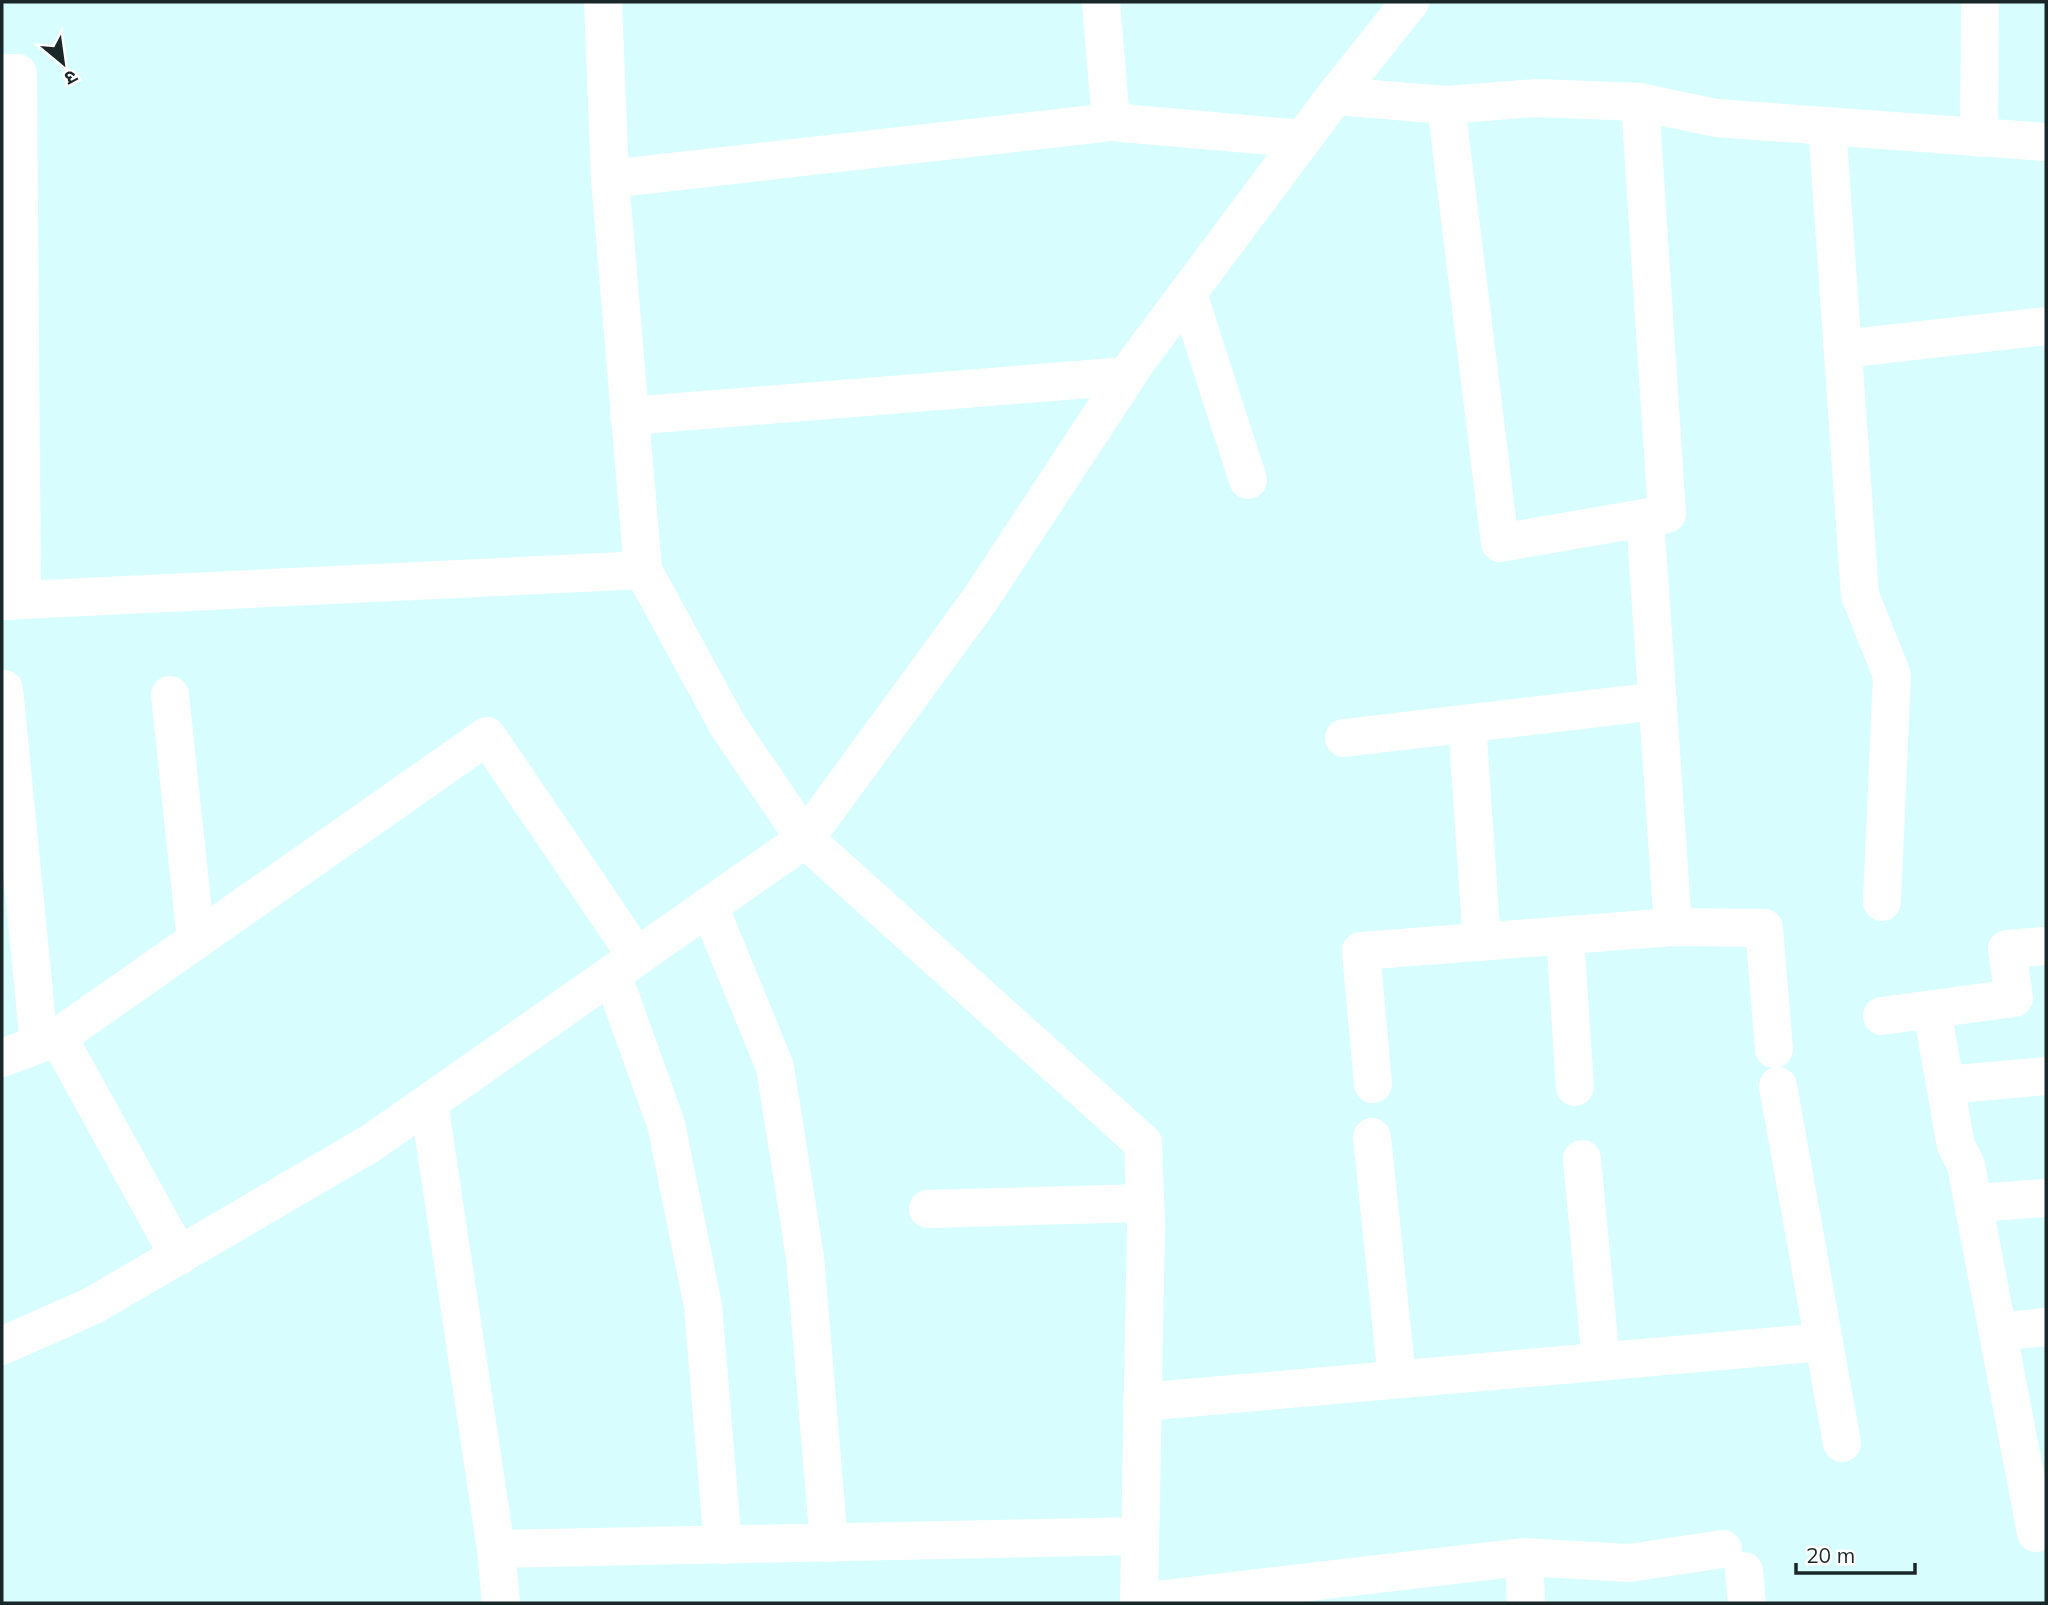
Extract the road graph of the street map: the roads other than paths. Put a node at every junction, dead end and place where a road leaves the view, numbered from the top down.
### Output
1 (603, 2) edge
2 (1101, 2) edge
3 (1410, 2) edge
4 (1980, 5) dead end
5 (2, 73) edge
6 (1335, 96) junction
7 (1640, 102) junction
8 (1446, 105) junction
9 (1111, 121) junction
10 (1827, 126) junction
11 (1979, 138) junction
12 (1303, 139) junction
13 (2046, 142) edge
14 (610, 179) junction
15 (11, 244) edge
16 (1188, 294) junction
17 (2046, 326) edge
18 (1843, 349) junction
19 (1127, 376) junction
20 (629, 416) junction
21 (1248, 481) dead end
22 (1645, 519) junction
23 (643, 570) junction
24 (12, 601) edge
25 (4, 689) dead end
26 (170, 695) dead end
27 (1658, 701) junction
28 (1466, 724) junction
29 (1345, 738) dead end
30 (805, 839) junction
31 (1882, 902) dead end
32 (709, 906) junction
33 (1673, 927) junction
34 (1565, 936) junction
35 (196, 940) junction
36 (1482, 942) junction
37 (2046, 946) edge
38 (625, 965) junction
39 (1932, 1010) junction
40 (1882, 1016) dead end
41 (48, 1040) junction
42 (2, 1058) edge
43 (2046, 1076) edge
44 (1373, 1084) dead end
45 (1945, 1085) junction
46 (1575, 1087) dead end
47 (429, 1103) junction
48 (1372, 1138) dead end
49 (1582, 1159) dead end
50 (2046, 1198) edge
51 (1145, 1203) junction
52 (1974, 1203) junction
53 (928, 1209) dead end
54 (178, 1256) junction
55 (2046, 1327) edge
56 (1998, 1332) junction
57 (1824, 1342) junction
58 (2, 1346) edge
59 (1601, 1362) junction
60 (1396, 1380) junction
61 (1143, 1402) junction
62 (1842, 1443) dead end
63 (2036, 1534) dead end
64 (1140, 1536) junction
65 (829, 1542) junction
66 (723, 1545) junction
67 (496, 1549) junction
68 (1738, 1575) edge
69 (500, 1603) edge
70 (1139, 1603) edge

1 - 14 street
2 - 9 street
3 - 6 street
4 - 11 street
5 - 15 street
6 - 8 street
6 - 12 street
7 - 8 street
7 - 10 street
7 - 22 street
8 - 22 street
9 - 12 street
9 - 14 street
10 - 11 street
10 - 18 street
11 - 13 street
12 - 16 street
14 - 20 street
15 - 24 street
16 - 19 street
16 - 21 street
17 - 18 street
18 - 31 street
19 - 20 street
19 - 30 street
20 - 23 street
22 - 27 street
23 - 24 street
23 - 30 street
25 - 41 street
26 - 35 street
27 - 28 street
27 - 33 street
28 - 29 street
28 - 36 street
30 - 32 street
30 - 51 street
32 - 38 street
32 - 65 street
33 - 34 street
33 - 57 street
34 - 36 street
34 - 46 street
35 - 38 street
35 - 41 street
36 - 44 street
37 - 39 street
38 - 47 street
38 - 66 street
39 - 40 street
39 - 45 street
41 - 42 street
41 - 54 street
43 - 45 street
45 - 52 street
47 - 54 street
47 - 67 street
48 - 60 street
49 - 59 street
50 - 52 street
51 - 53 street
51 - 61 street
52 - 56 street
54 - 58 street
55 - 56 street
56 - 63 street
57 - 59 street
57 - 62 street
59 - 60 street
60 - 61 street
61 - 64 street
64 - 65 street
64 - 70 street
65 - 66 street
66 - 67 street
67 - 69 street
68 - 70 street

